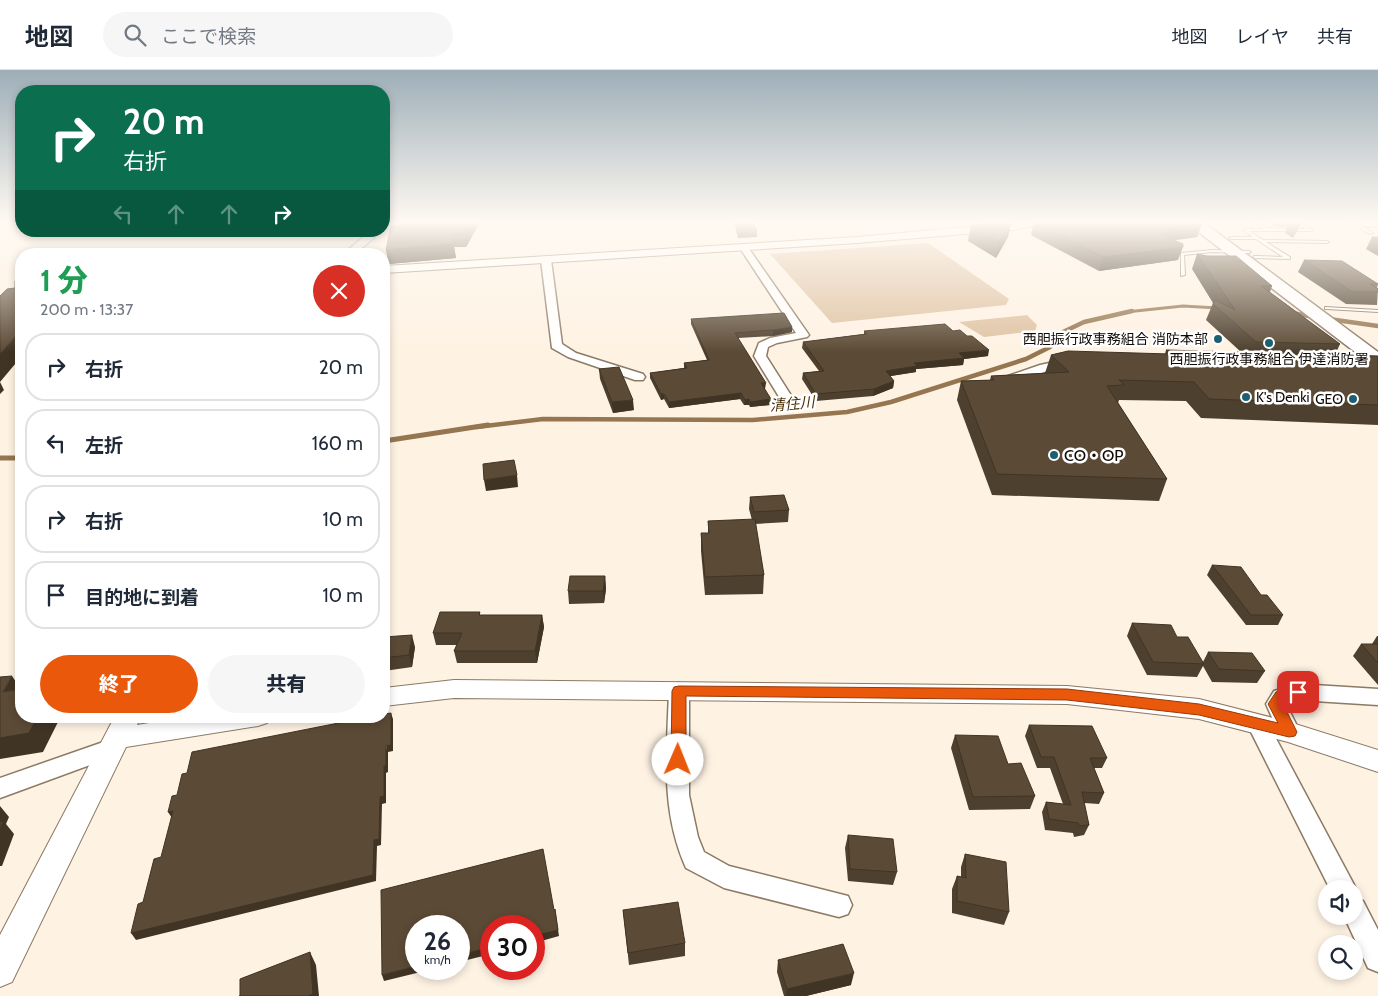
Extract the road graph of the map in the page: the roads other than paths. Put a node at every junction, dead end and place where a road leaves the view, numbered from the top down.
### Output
1 (462, 265) edge
2 (547, 265) edge
3 (756, 265) edge
4 (1182, 265) edge
5 (1257, 265) edge
6 (390, 270) edge
7 (1182, 275) dead end
8 (1378, 311) edge
9 (1328, 316) junction
10 (1378, 346) edge
11 (1078, 362) edge
12 (1375, 366) edge
13 (639, 377) dead end
14 (1012, 379) edge
15 (786, 397) dead end
16 (679, 691) junction
17 (390, 696) edge
18 (1378, 696) edge
19 (204, 723) edge
20 (1258, 724) junction
21 (1289, 732) junction
22 (119, 734) edge
23 (1378, 761) edge
24 (0, 788) edge
25 (1338, 880) edge
26 (839, 905) dead end
27 (1362, 925) edge
28 (1378, 958) edge
29 (0, 970) edge

1 - 6 street
2 - 13 street
3 - 15 street
4 - 7 lane
5 - 9 main road
8 - 9 lane
9 - 10 main road
9 - 12 main road
11 - 14 street
16 - 17 street
16 - 20 street
16 - 26 street
18 - 21 street
19 - 22 street
20 - 21 street
20 - 25 street
21 - 23 street
22 - 24 street
22 - 29 street
27 - 28 street

